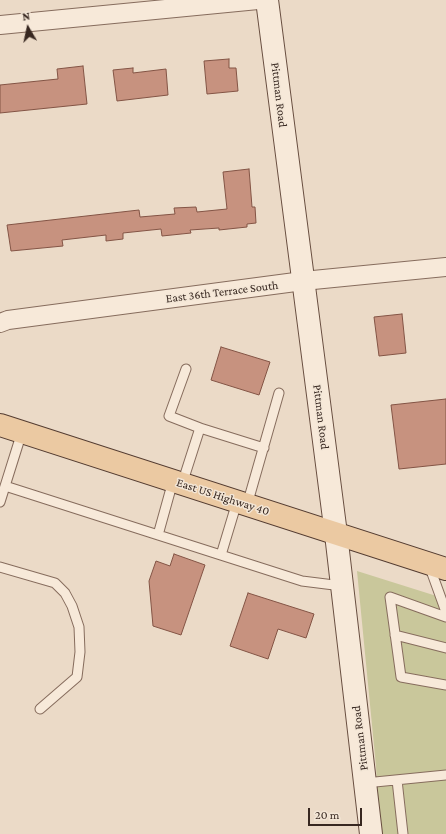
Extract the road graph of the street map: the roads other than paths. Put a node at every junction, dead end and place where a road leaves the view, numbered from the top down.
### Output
1 (258, 0) edge
2 (267, 0) edge
3 (0, 25) edge
4 (446, 267) edge
5 (303, 282) junction
6 (0, 323) edge
7 (186, 369) dead end
8 (279, 394) dead end
9 (0, 425) edge
10 (200, 428) junction
11 (22, 432) junction
12 (264, 448) junction
13 (177, 482) junction
14 (5, 486) junction
15 (0, 502) edge
16 (242, 503) junction
17 (336, 534) junction
18 (158, 535) junction
19 (221, 555) junction
20 (437, 566) edge
21 (0, 567) edge
22 (342, 586) junction
23 (446, 612) edge
24 (446, 616) edge
25 (395, 636) junction
26 (446, 648) edge
27 (446, 685) edge
28 (40, 709) dead end
29 (446, 775) edge
30 (397, 780) junction
31 (365, 783) junction
32 (371, 834) edge
33 (403, 834) edge

1 - 3 street
2 - 5 street, Pittman Road
4 - 5 street, East 36th Terrace South
5 - 6 street, East 36th Terrace South
5 - 17 street, Pittman Road
7 - 10 lane
8 - 12 lane
9 - 11 main road, East US Highway 40
10 - 12 lane
10 - 13 lane
11 - 13 main road, East US Highway 40
11 - 14 lane
12 - 16 lane
13 - 16 main road, East US Highway 40
13 - 18 lane
14 - 15 lane
14 - 18 lane
16 - 17 main road, East US Highway 40
16 - 19 lane
17 - 20 main road, East US Highway 40
17 - 22 street, Pittman Road
18 - 19 lane
19 - 22 lane
20 - 23 lane
21 - 28 lane
22 - 31 street, Pittman Road
24 - 25 lane
25 - 26 lane
25 - 27 lane
29 - 30 lane
30 - 31 lane
30 - 33 lane
31 - 32 street, Pittman Road

